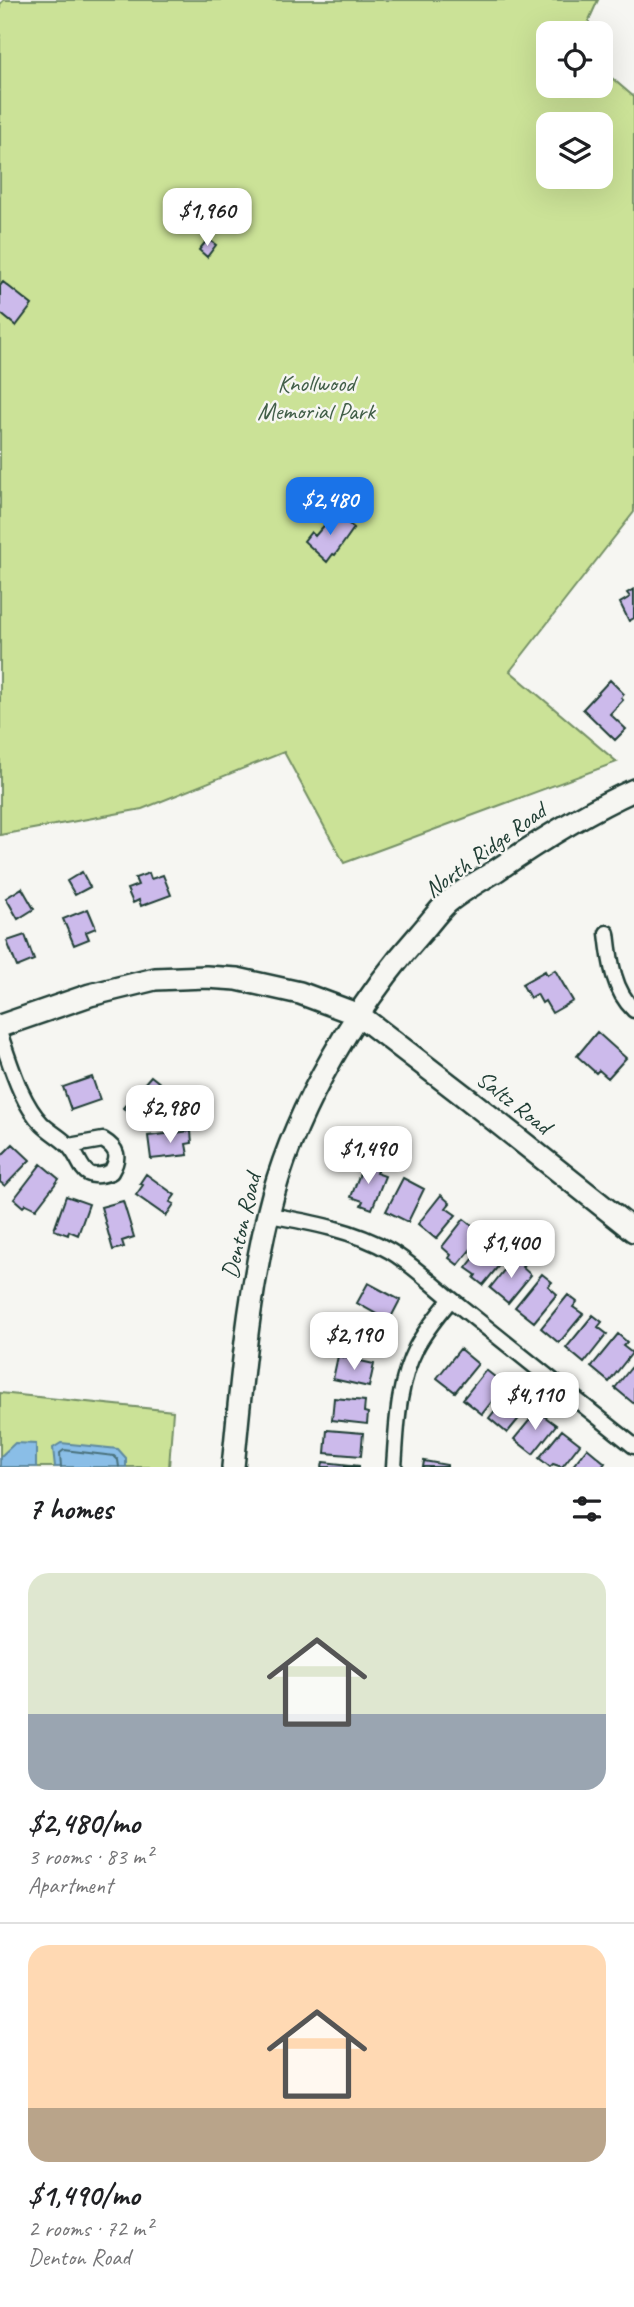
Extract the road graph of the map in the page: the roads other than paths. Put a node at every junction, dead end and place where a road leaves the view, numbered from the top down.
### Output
1 (634, 790) edge
2 (607, 933) dead end
3 (634, 1010) edge
4 (359, 1015) junction
5 (0, 1026) edge
6 (0, 1035) edge
7 (69, 1146) dead end
8 (269, 1215) junction
9 (634, 1231) edge
10 (451, 1299) junction
11 (634, 1446) edge
12 (233, 1467) edge
13 (394, 1467) edge

1 - 4 street, North Ridge Road
2 - 3 street
4 - 5 street
4 - 8 street, Denton Road
4 - 9 street, Saltz Road
6 - 7 street
8 - 10 street
8 - 12 street, Denton Road
10 - 11 street
10 - 13 street

